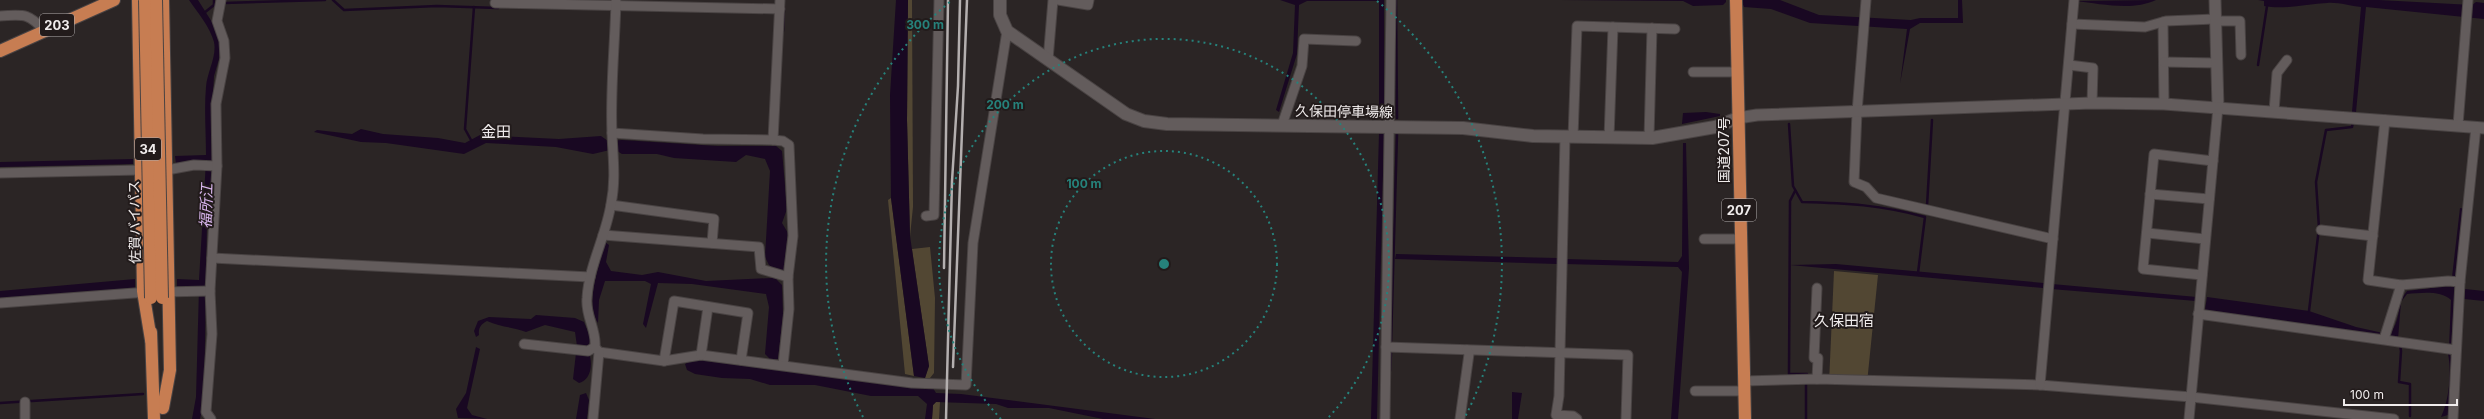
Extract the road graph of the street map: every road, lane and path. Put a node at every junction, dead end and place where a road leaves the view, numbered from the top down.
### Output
1 (114, 0) edge
2 (138, 0) edge
3 (145, 0) edge
4 (156, 0) edge
5 (163, 0) edge
6 (221, 0) edge
7 (939, 0) edge
8 (1000, 0) edge
9 (1053, 0) edge
10 (1058, 0) edge
11 (1089, 0) edge
12 (1391, 0) edge
13 (1736, 0) edge
14 (1866, 0) edge
15 (2074, 0) edge
16 (2215, 0) edge
17 (2468, 0) edge
18 (495, 3) dead end
19 (616, 6) edge
20 (780, 8) edge
21 (0, 16) edge
22 (2216, 20) junction
23 (2164, 22) junction
24 (2072, 24) junction
25 (1613, 27) junction
26 (1652, 28) junction
27 (1675, 29) dead end
28 (44, 30) junction
29 (1007, 31) junction
30 (1356, 41) dead end
31 (0, 51) edge
32 (2240, 55) dead end
33 (1048, 60) junction
34 (2287, 60) dead end
35 (2164, 62) junction
36 (2216, 63) junction
37 (2069, 65) junction
38 (1693, 72) dead end
39 (1737, 72) junction
40 (2092, 103) junction
41 (2164, 104) junction
42 (2066, 105) junction
43 (2218, 107) junction
44 (2274, 111) junction
45 (1856, 112) junction
46 (1738, 118) junction
47 (2385, 120) junction
48 (1282, 125) junction
49 (2458, 125) junction
50 (1391, 127) junction
51 (2480, 128) edge
52 (612, 136) junction
53 (1569, 137) junction
54 (1609, 138) junction
55 (1649, 138) junction
56 (776, 140) junction
57 (2212, 161) junction
58 (217, 166) junction
59 (142, 170) junction
60 (167, 170) junction
61 (0, 173) edge
62 (2150, 194) junction
63 (2209, 199) junction
64 (611, 205) junction
65 (926, 216) dead end
66 (2321, 230) dead end
67 (2147, 233) junction
68 (603, 234) junction
69 (2373, 236) junction
70 (2205, 238) junction
71 (1704, 239) dead end
72 (1740, 239) junction
73 (2053, 239) junction
74 (712, 243) junction
75 (212, 258) junction
76 (780, 275) junction
77 (2202, 275) junction
78 (590, 277) junction
79 (2460, 282) junction
80 (2401, 285) junction
81 (1817, 288) dead end
82 (210, 291) junction
83 (156, 295) junction
84 (0, 303) edge
85 (708, 307) junction
86 (2198, 314) junction
87 (2384, 339) junction
88 (524, 344) dead end
89 (1386, 347) junction
90 (597, 350) junction
91 (1467, 350) junction
92 (2456, 350) junction
93 (1558, 352) junction
94 (701, 355) junction
95 (741, 360) junction
96 (664, 361) junction
97 (774, 364) junction
98 (1817, 380) junction
99 (2040, 385) junction
100 (1745, 386) junction
101 (1695, 392) dead end
102 (2191, 397) junction
103 (25, 402) dead end
104 (163, 413) edge
105 (25, 419) edge
106 (154, 419) edge
107 (211, 419) edge
108 (593, 419) edge
109 (1385, 419) edge
110 (1460, 419) edge
111 (1577, 419) edge
112 (1626, 419) edge
113 (1745, 419) edge
114 (2189, 419) edge
115 (2394, 419) edge
116 (2453, 419) edge

1 - 28 highway, 203
2 - 59 highway
3 - 83 highway, 佐賀バイパス / 34, bridge
4 - 83 highway, 佐賀バイパス / 34, bridge
5 - 60 highway
6 - 58 street
7 - 65 street
8 - 29 main road
9 - 33 street
10 - 11 street
12 - 50 street
13 - 39 highway, 国道207号 / 207
14 - 45 street
15 - 24 street
16 - 22 street
17 - 49 street
18 - 19 street
19 - 20 street
19 - 52 street
20 - 56 street
21 - 28 street
22 - 23 street
22 - 32 street
22 - 36 street
23 - 24 street
23 - 35 street
24 - 37 street
25 - 26 street
25 - 53 street
25 - 54 street
26 - 27 street
26 - 55 street
28 - 31 highway, 203
29 - 33 main road, 久保田停車場線
29 - 97 street
30 - 48 street
33 - 48 main road, 久保田停車場線
34 - 44 street
35 - 36 street
35 - 41 street
36 - 43 street
37 - 40 street
37 - 42 street
38 - 39 street
39 - 46 highway, 国道207号 / 207
40 - 41 street
40 - 42 street
41 - 43 street
42 - 45 street
42 - 73 street
43 - 44 street
43 - 57 street
44 - 47 street
45 - 46 street
45 - 73 street
46 - 55 main road, 久保田停車場線
46 - 72 highway, 国道207号 / 207
47 - 49 street
47 - 69 street
48 - 50 main road, 久保田停車場線
49 - 51 street
50 - 53 main road, 久保田停車場線
50 - 89 street
51 - 79 street
52 - 56 street
52 - 64 street
53 - 54 main road, 久保田停車場線
53 - 93 street
54 - 55 main road, 久保田停車場線
56 - 76 street
57 - 62 street
57 - 63 street
58 - 60 street
58 - 75 street
59 - 61 street
59 - 83 highway
60 - 83 highway
62 - 63 street
62 - 67 street
63 - 70 street
64 - 68 street
64 - 74 street
66 - 69 street
67 - 70 street
67 - 77 street
68 - 74 street
68 - 78 street
69 - 80 street
70 - 77 street
71 - 72 street
72 - 100 highway, 国道207号 / 207
73 - 99 street
74 - 76 street
75 - 78 street
75 - 82 street
76 - 97 street
77 - 86 street
78 - 90 street
79 - 80 street
79 - 92 street
80 - 87 street
81 - 98 street
82 - 83 street
82 - 107 street
83 - 84 street
83 - 104 highway, 佐賀バイパス / 34
83 - 106 highway, 佐賀バイパス / 34
85 - 94 street
85 - 95 street
85 - 96 street
86 - 87 street
86 - 102 street
87 - 92 street
88 - 90 street
89 - 91 street
89 - 109 street
90 - 96 street
90 - 108 street
91 - 93 street
91 - 110 street
92 - 116 street
93 - 111 street
93 - 112 street
94 - 95 street
94 - 96 street
95 - 97 street
98 - 99 street
98 - 100 street
99 - 102 street
100 - 101 street
100 - 113 highway, 国道207号 / 207
102 - 114 street
102 - 115 street
103 - 105 street

